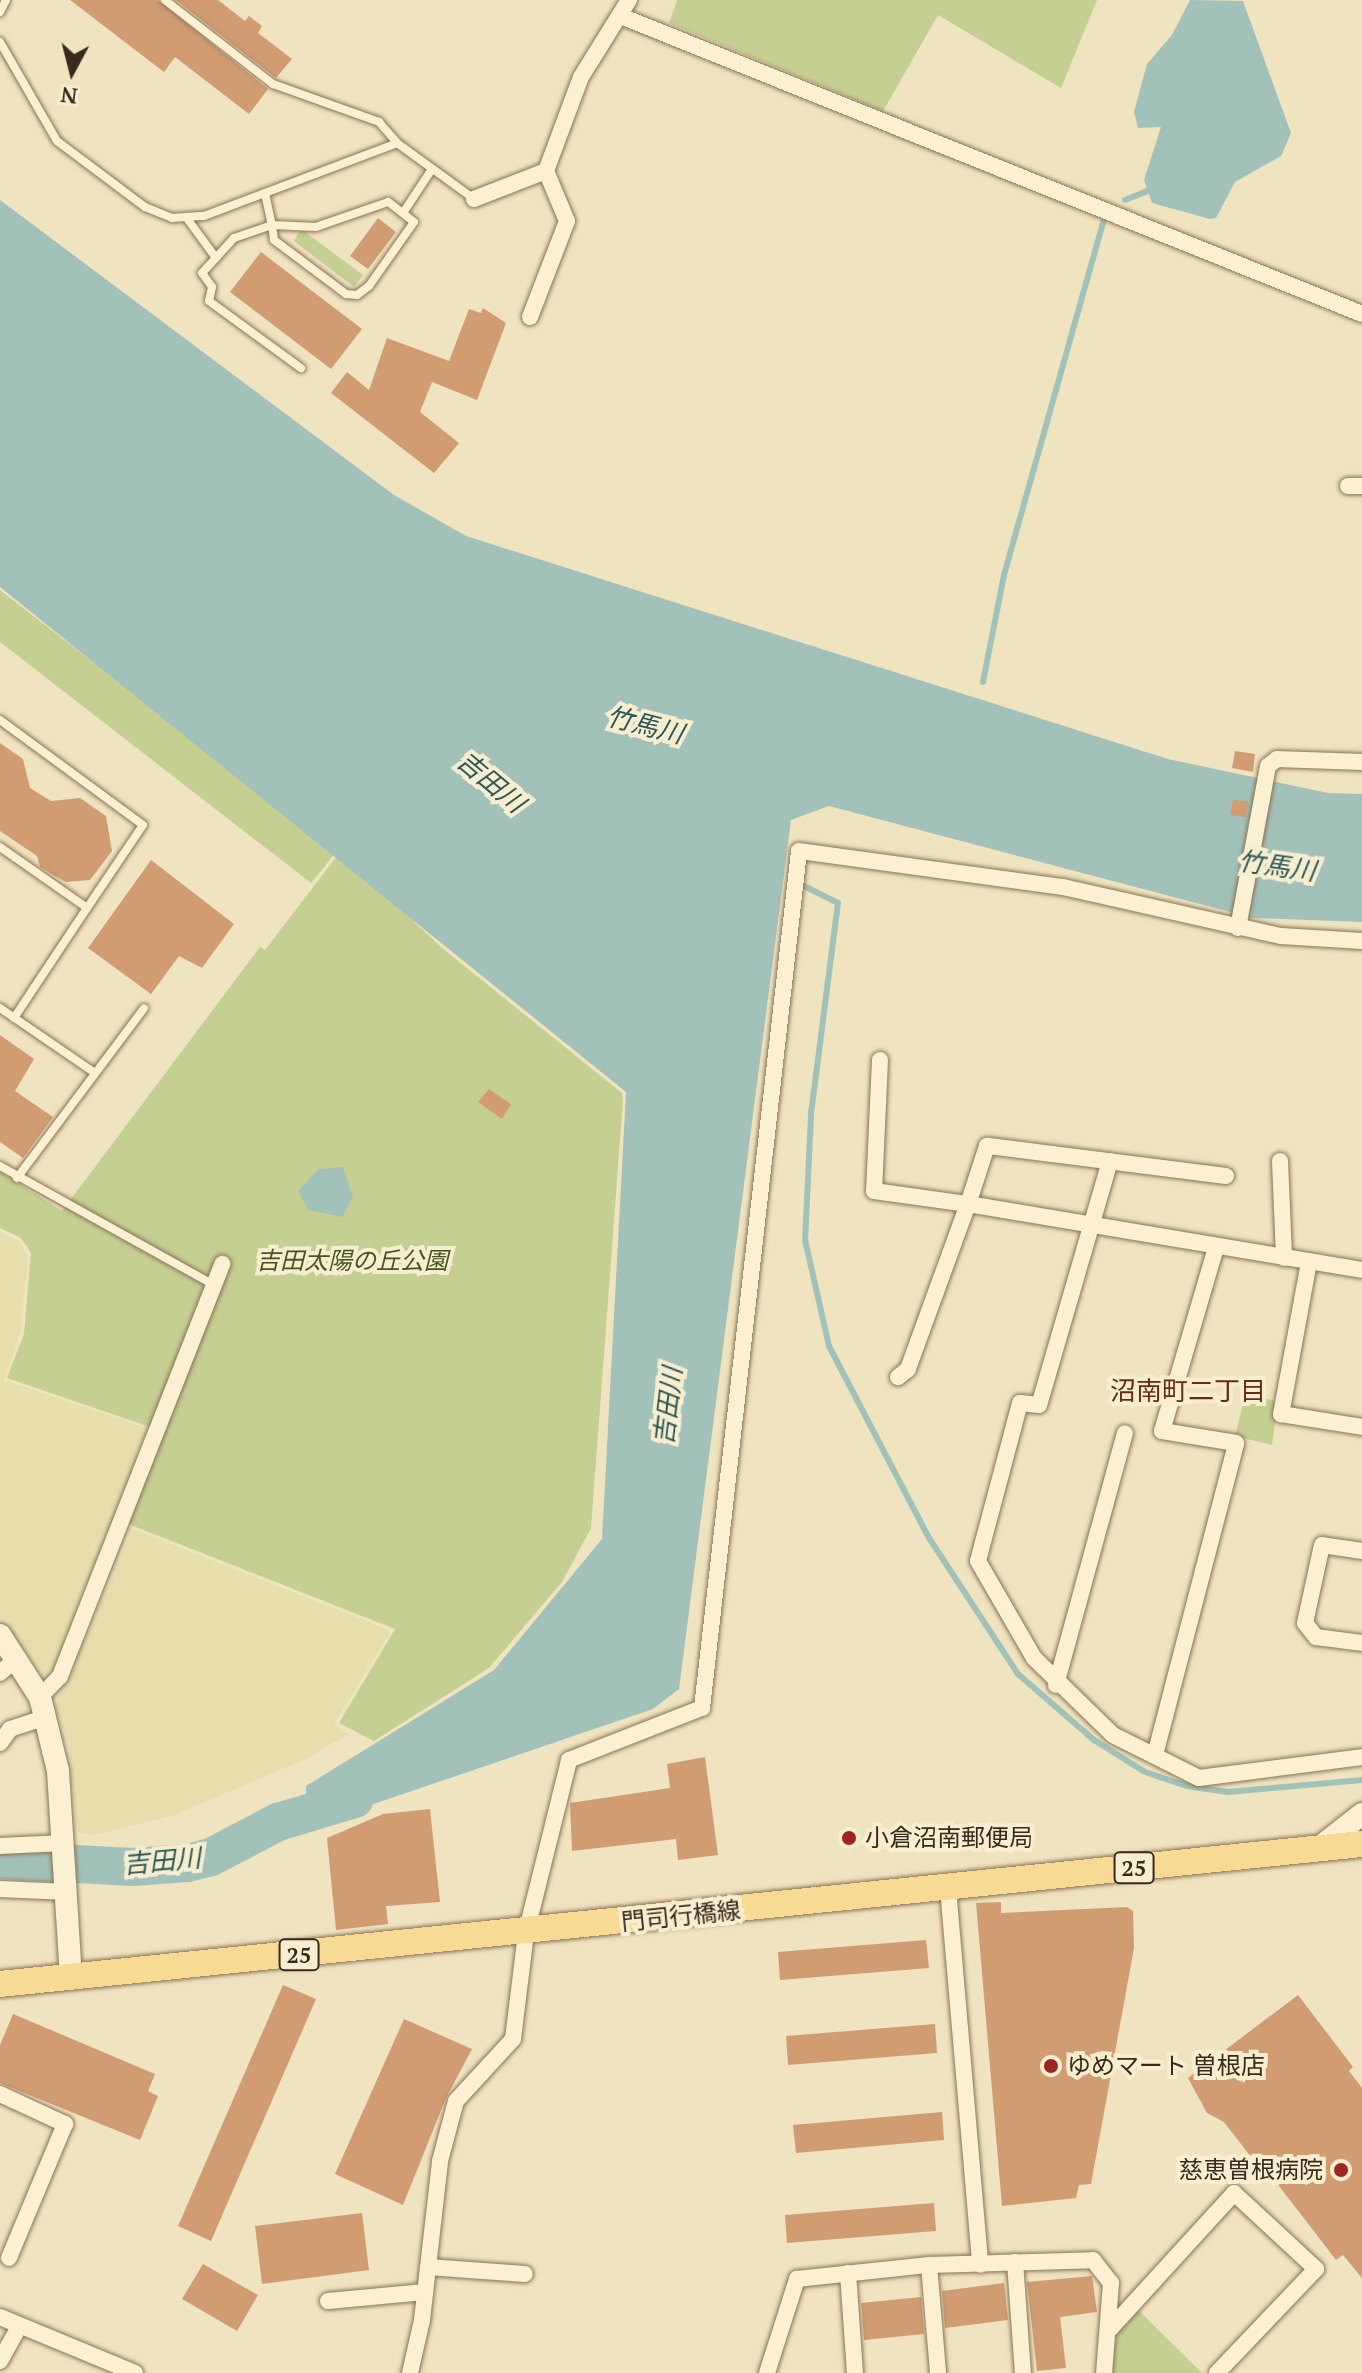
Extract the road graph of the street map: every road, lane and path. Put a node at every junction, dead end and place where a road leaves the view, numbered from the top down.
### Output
1 (6, 0) edge
2 (165, 0) edge
3 (629, 0) edge
4 (0, 12) edge
5 (623, 17) junction
6 (0, 42) edge
7 (397, 143) junction
8 (432, 169) junction
9 (546, 171) junction
10 (265, 193) junction
11 (474, 199) joint
12 (403, 213) junction
13 (186, 217) junction
14 (272, 225) junction
15 (216, 258) junction
16 (1362, 314) edge
17 (530, 317) dead end
18 (301, 368) dead end
19 (0, 720) edge
20 (1362, 762) edge
21 (0, 847) edge
22 (87, 908) junction
23 (1239, 923) junction
24 (1362, 941) edge
25 (0, 1008) edge
26 (144, 1008) dead end
27 (14, 1018) junction
28 (880, 1060) dead end
29 (92, 1071) junction
30 (1110, 1161) junction
31 (1280, 1161) dead end
32 (0, 1166) edge
33 (1226, 1176) dead end
34 (17, 1178) junction
35 (968, 1204) junction
36 (1088, 1226) junction
37 (1216, 1248) junction
38 (1284, 1258) junction
39 (1309, 1262) junction
40 (222, 1264) dead end
41 (1362, 1270) edge
42 (215, 1285) junction
43 (898, 1377) dead end
44 (1362, 1427) edge
45 (1125, 1433) dead end
46 (1362, 1551) edge
47 (0, 1635) edge
48 (1362, 1643) edge
49 (8, 1665) edge
50 (1056, 1685) junction
51 (43, 1707) junction
52 (0, 1743) edge
53 (1155, 1755) junction
54 (1362, 1757) edge
55 (1362, 1814) edge
56 (1362, 1844) edge
57 (0, 1846) edge
58 (1319, 1848) junction
59 (65, 1850) junction
60 (67, 1888) junction
61 (948, 1888) junction
62 (0, 1889) edge
63 (526, 1933) junction
64 (71, 1978) junction
65 (2, 1989) edge
66 (0, 2094) edge
67 (9, 2258) dead end
68 (1015, 2262) junction
69 (929, 2265) junction
70 (980, 2265) junction
71 (428, 2267) junction
72 (848, 2273) junction
73 (525, 2274) dead end
74 (425, 2292) junction
75 (328, 2301) dead end
76 (0, 2317) edge
77 (19, 2327) junction
78 (1110, 2329) junction
79 (0, 2361) edge
80 (135, 2373) edge
81 (410, 2373) edge
82 (767, 2373) edge
83 (855, 2373) edge
84 (938, 2373) edge
85 (1023, 2373) edge
86 (1104, 2373) edge
87 (1217, 2373) edge

1 - 4 lane
2 - 7 lane
3 - 5 street
5 - 9 street
5 - 16 street
6 - 13 lane
7 - 8 lane
7 - 10 lane
8 - 11 lane
8 - 12 lane
9 - 11 street
9 - 17 street
10 - 13 lane
10 - 14 lane
12 - 14 lane
12 - 14 lane
13 - 15 lane
14 - 15 lane
15 - 18 lane
19 - 22 lane
20 - 23 street
21 - 22 lane
22 - 27 lane
23 - 24 street
23 - 63 street
25 - 27 lane
26 - 29 lane
27 - 29 lane
28 - 35 street
29 - 34 lane
30 - 33 street
30 - 35 street
30 - 36 street
31 - 38 street
32 - 34 lane
34 - 42 lane
35 - 36 street
35 - 43 street
36 - 37 street
36 - 50 street
37 - 38 street
37 - 53 street
38 - 39 street
39 - 41 street
39 - 44 street
40 - 42 street
42 - 51 street
45 - 50 street
46 - 48 street
47 - 49 street
49 - 51 street
50 - 53 street
51 - 52 street
51 - 59 street
53 - 54 street
55 - 58 street
56 - 58 main road, 門司行橋線 / 25
57 - 59 street
58 - 61 main road, 門司行橋線 / 25
59 - 60 street
60 - 62 street
60 - 64 street
61 - 63 main road, 門司行橋線 / 25
61 - 70 street
63 - 64 main road, 門司行橋線 / 25
63 - 71 street
64 - 65 main road, 門司行橋線 / 25
66 - 67 street
68 - 70 street
68 - 78 street
68 - 85 street
69 - 70 street
69 - 72 street
69 - 84 street
71 - 73 street
71 - 74 street
72 - 82 street
72 - 83 street
74 - 75 street
74 - 81 street
76 - 77 street
77 - 79 street
77 - 80 street
78 - 86 street
78 - 87 street

